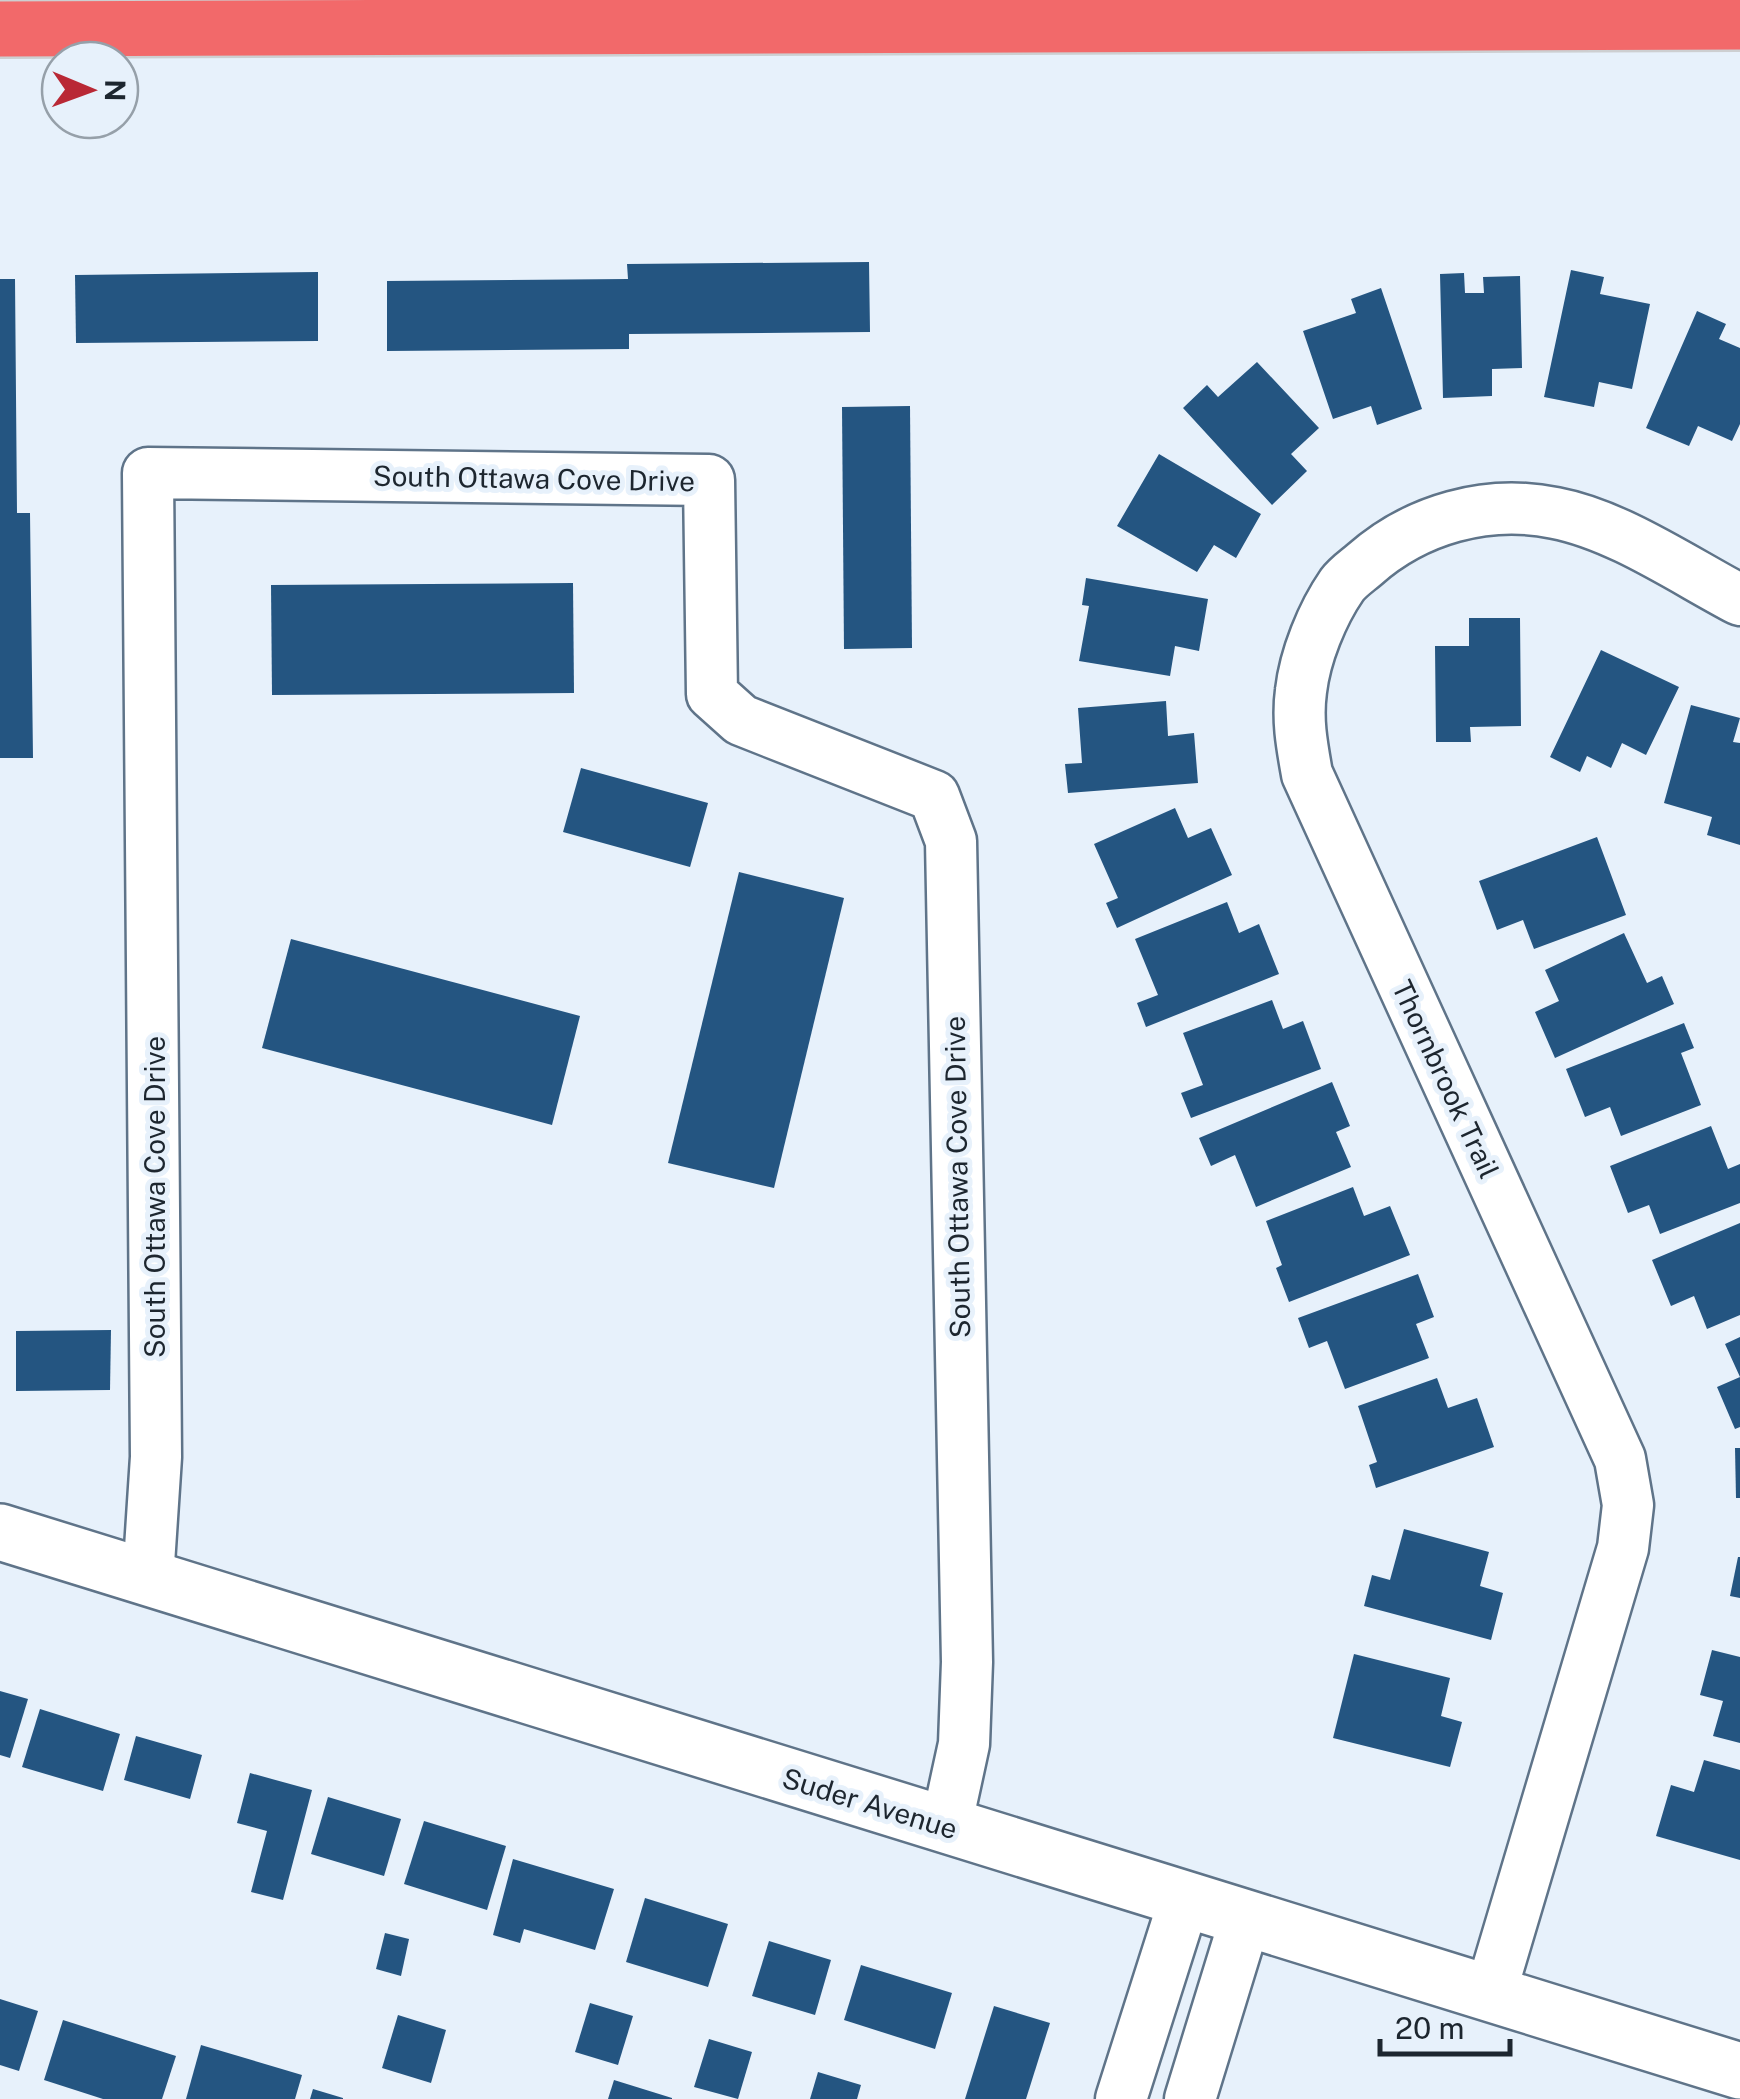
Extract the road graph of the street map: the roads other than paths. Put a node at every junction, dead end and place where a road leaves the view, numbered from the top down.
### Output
1 (1740, 22) edge
2 (0, 29) edge
3 (1740, 600) edge
4 (0, 1532) edge
5 (148, 1579) junction
6 (946, 1827) junction
7 (1184, 1901) junction
8 (1246, 1920) junction
9 (1490, 1995) junction
10 (1740, 2071) edge
11 (1121, 2099) edge
12 (1190, 2099) edge

1 - 2 highway
3 - 9 street, Thornbrook Trail
4 - 5 street, Suder Avenue
5 - 6 street, Suder Avenue
5 - 6 street, South Ottawa Cove Drive
6 - 7 street, Suder Avenue
7 - 8 street, Suder Avenue
7 - 11 street
8 - 9 street, Suder Avenue
8 - 12 street
9 - 10 street, Suder Avenue

